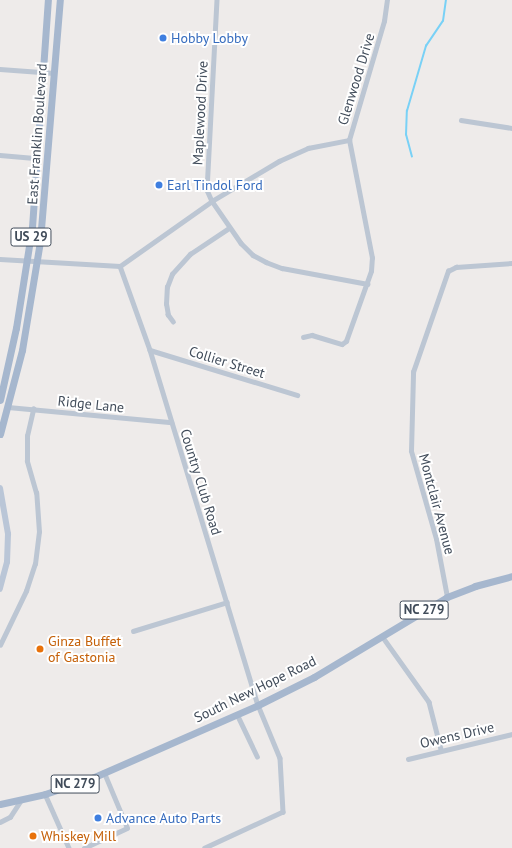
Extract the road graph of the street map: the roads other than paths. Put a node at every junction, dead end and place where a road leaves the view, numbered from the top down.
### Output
1 (48, 0) edge
2 (60, 0) edge
3 (217, 0) edge
4 (387, 0) edge
5 (0, 69) edge
6 (42, 71) junction
7 (54, 72) junction
8 (461, 120) dead end
9 (512, 128) edge
10 (349, 140) junction
11 (0, 155) edge
12 (37, 158) junction
13 (212, 201) junction
14 (229, 228) junction
15 (0, 259) edge
16 (37, 260) junction
17 (27, 262) junction
18 (512, 262) edge
19 (120, 266) junction
20 (368, 284) junction
21 (174, 322) dead end
22 (303, 337) dead end
23 (150, 350) junction
24 (297, 395) dead end
25 (0, 400) edge
26 (8, 407) junction
27 (33, 409) junction
28 (171, 422) junction
29 (0, 434) edge
30 (0, 488) edge
31 (512, 576) edge
32 (0, 589) edge
33 (447, 597) junction
34 (227, 602) junction
35 (133, 631) dead end
36 (382, 636) junction
37 (0, 645) edge
38 (258, 705) junction
39 (238, 714) junction
40 (512, 734) edge
41 (441, 749) junction
42 (257, 756) dead end
43 (408, 759) dead end
44 (104, 773) junction
45 (45, 794) junction
46 (21, 800) junction
47 (0, 804) edge
48 (0, 822) edge
49 (69, 848) edge
50 (84, 848) edge
51 (205, 848) edge

1 - 6 main road, East Franklin Boulevard / US 29
2 - 7 main road, East Franklin Boulevard / US 29
3 - 13 street, Maplewood Drive
4 - 10 street, Glenwood Drive
5 - 6 street
6 - 7 street
6 - 12 main road, East Franklin Boulevard / US 29
7 - 16 main road, East Franklin Boulevard / US 29
8 - 9 street
10 - 13 street, Glenwood Drive
10 - 20 street
11 - 12 street
12 - 17 main road, East Franklin Boulevard / US 29
13 - 14 street
13 - 19 street, Glenwood Drive
14 - 20 street
14 - 21 street
15 - 17 street
16 - 17 street
16 - 19 street
16 - 26 main road, East Franklin Boulevard / US 29
17 - 25 main road, East Franklin Boulevard / US 29
18 - 33 street, Montclair Avenue
19 - 23 street, Country Club Road
20 - 22 street
23 - 24 street, Collier Street
23 - 28 street, Country Club Road
26 - 27 street, Ridge Lane
26 - 29 main road, East Franklin Boulevard / US 29
27 - 28 street, Ridge Lane
27 - 37 street
28 - 34 street, Country Club Road
30 - 32 main road
31 - 33 main road, South New Hope Road / NC 279
33 - 36 main road, South New Hope Road / NC 279
34 - 35 street
34 - 38 street, Country Club Road
36 - 38 main road, South New Hope Road / NC 279
36 - 41 street
38 - 39 main road, South New Hope Road / NC 279
38 - 51 street, Country Club Road
39 - 42 street
39 - 44 main road, South New Hope Road / NC 279
40 - 41 street, Owens Drive
41 - 43 street, Owens Drive
44 - 45 main road, South New Hope Road / NC 279
44 - 50 street
45 - 46 main road, South New Hope Road / NC 279
45 - 49 street
46 - 47 main road, South New Hope Road / NC 279
46 - 48 street

